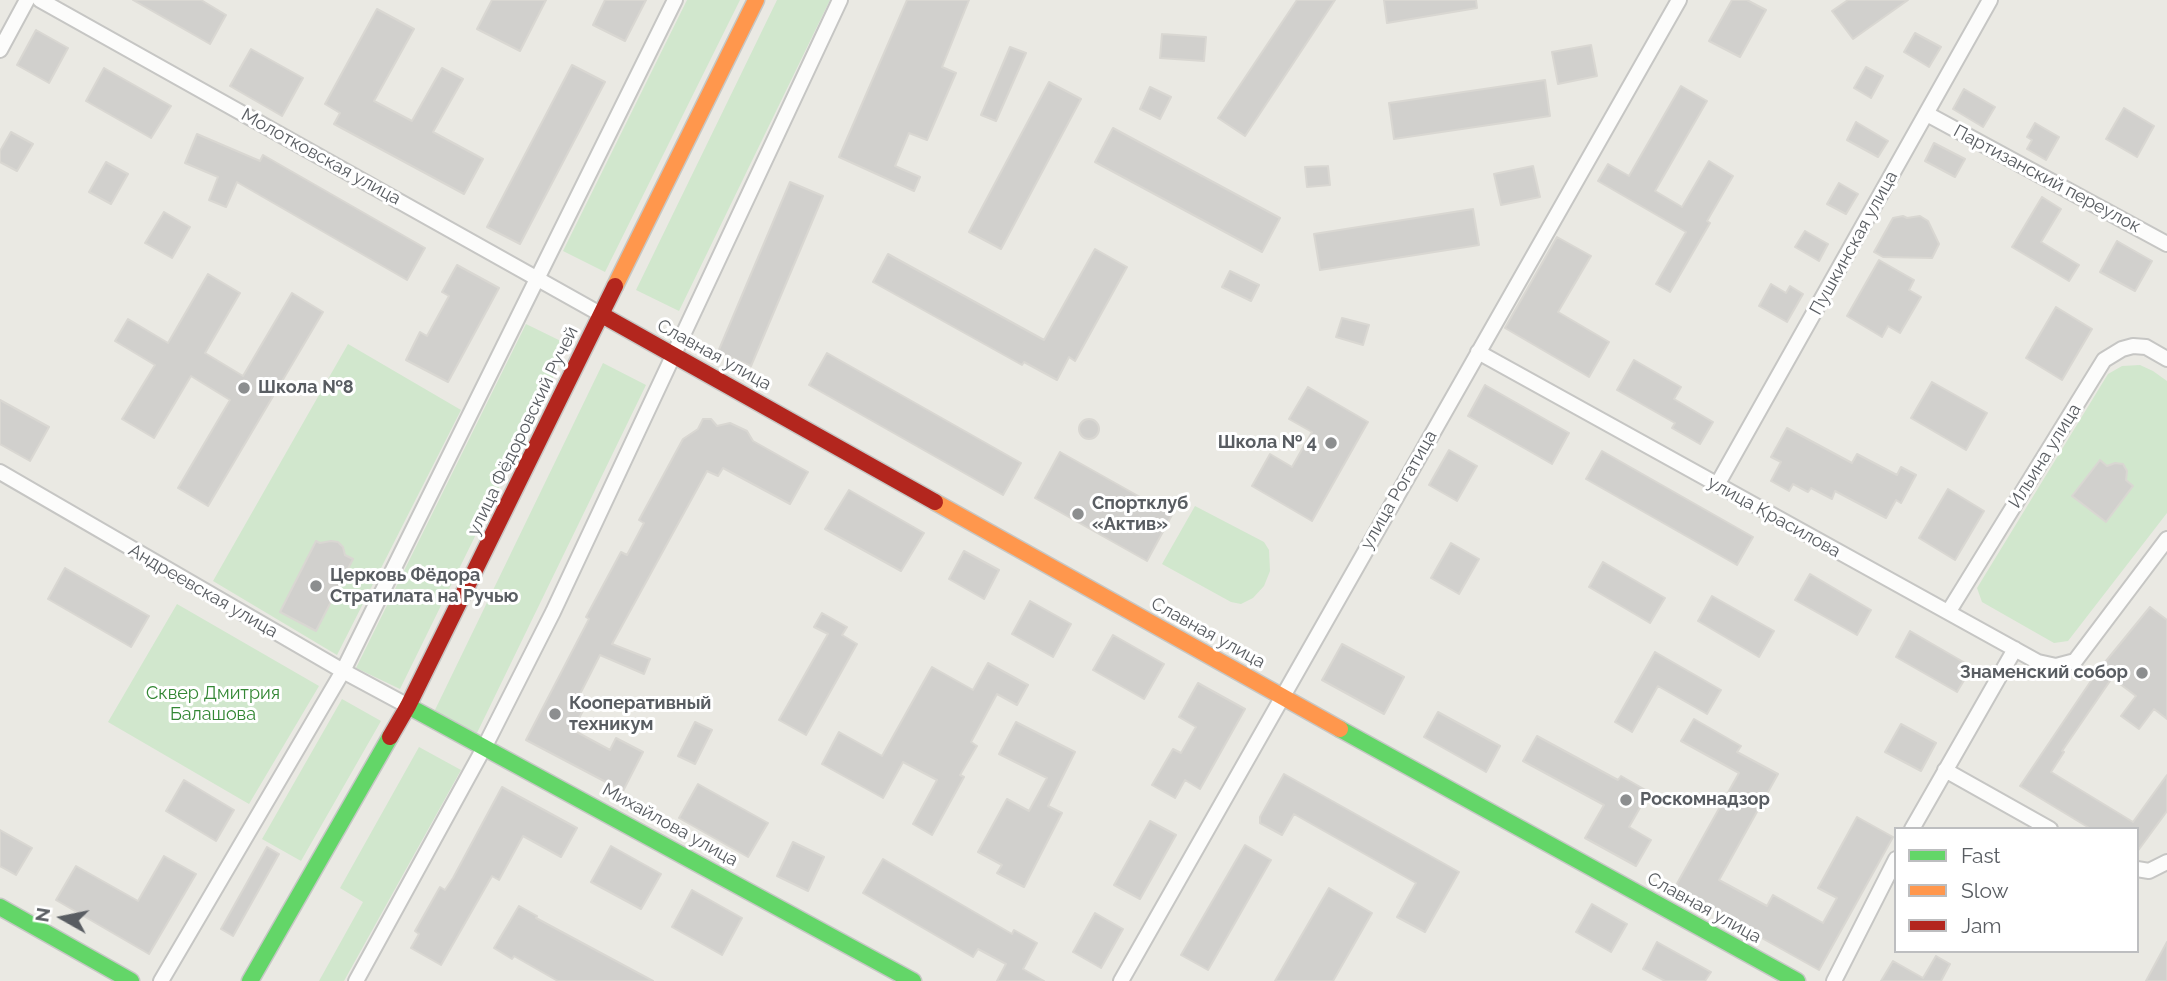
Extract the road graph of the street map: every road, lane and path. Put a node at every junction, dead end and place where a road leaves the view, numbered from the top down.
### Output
1 (27, 0) edge
2 (40, 0) edge
3 (675, 0) edge
4 (755, 0) edge
5 (840, 0) edge
6 (1679, 0) edge
7 (1990, 0) edge
8 (0, 50) edge
9 (1927, 114) junction
10 (2167, 244) edge
11 (537, 279) junction
12 (602, 315) junction
13 (1478, 352) junction
14 (674, 355) junction
15 (2167, 359) edge
16 (0, 472) edge
17 (1717, 485) junction
18 (2167, 538) edge
19 (1949, 611) junction
20 (2015, 649) junction
21 (343, 671) junction
22 (1282, 696) junction
23 (408, 706) junction
24 (485, 746) junction
25 (1945, 770) junction
26 (1913, 827) edge
27 (2045, 827) edge
28 (2167, 862) edge
29 (1894, 863) edge
30 (2139, 869) edge
31 (0, 907) edge
32 (131, 981) edge
33 (161, 981) edge
34 (250, 981) edge
35 (356, 981) edge
36 (913, 981) edge
37 (1121, 981) edge
38 (1797, 981) edge
39 (1834, 981) edge

1 - 8 street
2 - 11 street, Молотковская улица
3 - 11 street
4 - 12 street, улица Фёдоровский Ручей
5 - 14 street
6 - 13 street, улица Рогатица
7 - 9 street, Пушкинская улица
9 - 10 street, Партизанский переулок
9 - 17 street, Пушкинская улица
11 - 12 street, Молотковская улица
11 - 21 street
12 - 14 street, Славная улица
12 - 23 street, улица Фёдоровский Ручей
13 - 17 street, улица Красилова
13 - 22 street, улица Рогатица
14 - 22 street, Славная улица
14 - 24 street
15 - 19 street, Ильина улица
16 - 21 street, Андреевская улица
17 - 19 street, улица Красилова
18 - 20 street, улица Красилова
19 - 20 street, улица Красилова
20 - 25 street
21 - 23 street, Андреевская улица
21 - 33 street
22 - 37 street, улица Рогатица
22 - 38 street, Славная улица
23 - 24 street, Михайлова улица
23 - 34 street, улица Фёдоровский Ручей
24 - 35 street
24 - 36 street, Михайлова улица
25 - 26 street
25 - 27 street
28 - 30 street
29 - 39 street
31 - 32 street

